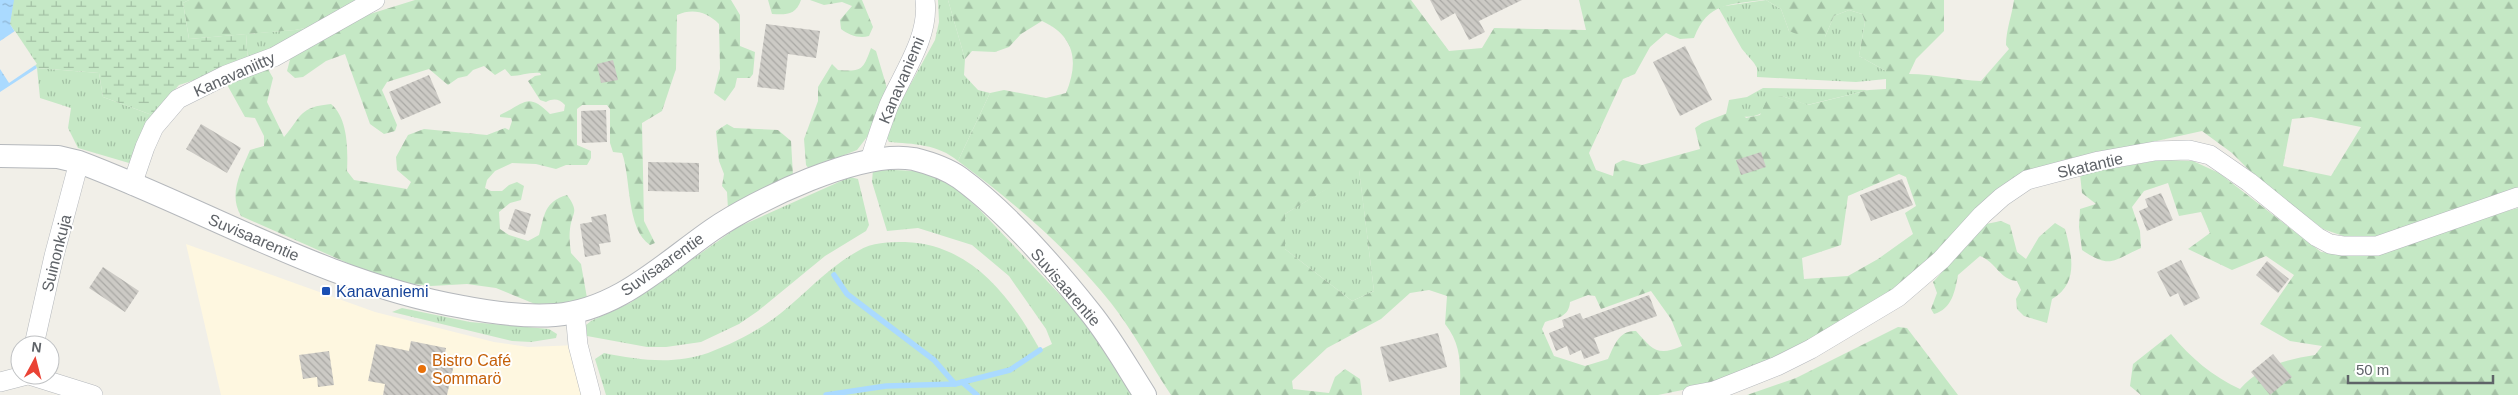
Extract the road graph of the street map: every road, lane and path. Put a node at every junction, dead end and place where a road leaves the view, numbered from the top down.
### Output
1 (375, 0) edge
2 (925, 0) edge
3 (0, 156) edge
4 (870, 160) junction
5 (79, 162) junction
6 (132, 185) junction
7 (2518, 197) edge
8 (575, 312) junction
9 (36, 335) edge
10 (60, 385) edge
11 (1715, 393) edge
12 (93, 395) edge
13 (591, 395) edge
14 (1145, 395) edge
15 (1692, 395) edge

1 - 6 street, Kanavaniitty
2 - 4 street, Kanavaniemi
3 - 5 street, Suvisaarentie
4 - 8 street, Suvisaarentie
4 - 14 street, Suvisaarentie
5 - 6 street, Suvisaarentie
5 - 9 street, Suinonkuja
6 - 8 street, Suvisaarentie
7 - 11 street, Skatantie
8 - 13 street
10 - 12 street
11 - 15 street, Skatantie

